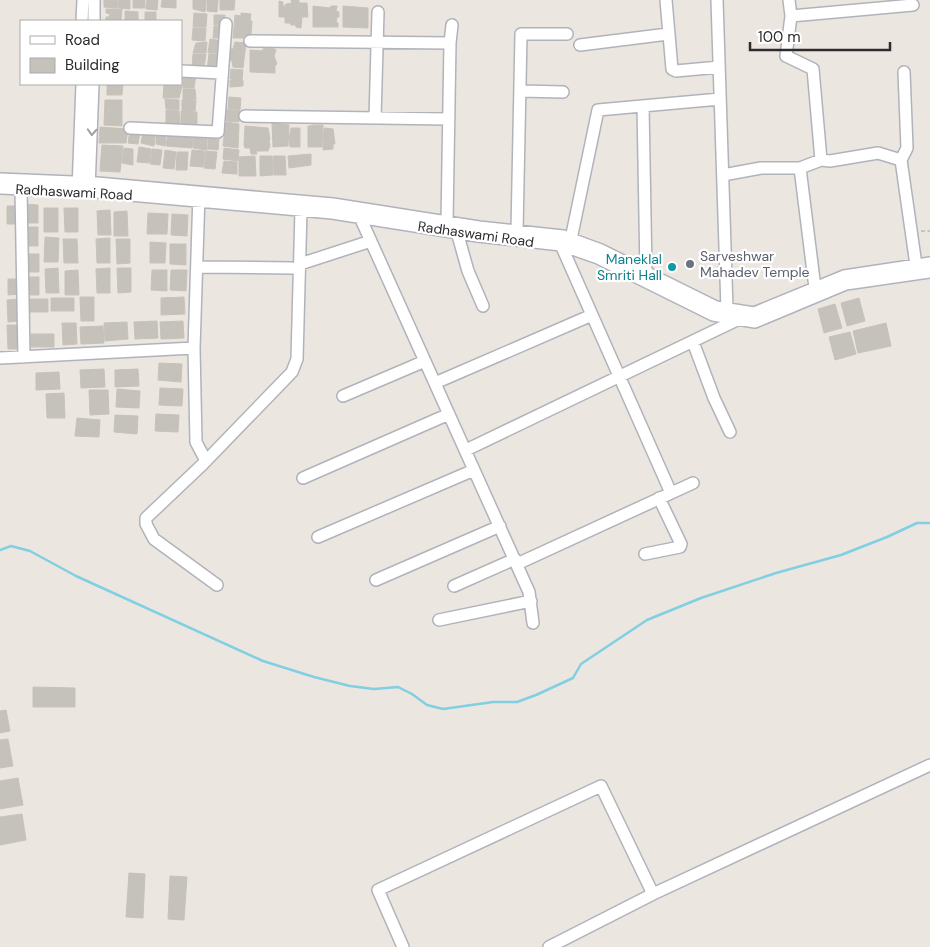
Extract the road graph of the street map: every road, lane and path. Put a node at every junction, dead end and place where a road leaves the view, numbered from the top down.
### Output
1 (83, 0) edge
2 (94, 0) edge
3 (666, 0) edge
4 (717, 0) edge
5 (789, 0) edge
6 (913, 6) dead end
7 (378, 12) dead end
8 (791, 16) junction
9 (82, 20) edge
10 (94, 20) edge
11 (226, 24) dead end
12 (452, 25) dead end
13 (566, 34) dead end
14 (668, 34) junction
15 (250, 41) dead end
16 (376, 42) junction
17 (450, 43) junction
18 (580, 45) dead end
19 (719, 67) junction
20 (182, 72) edge
21 (904, 72) dead end
22 (221, 73) junction
23 (82, 85) edge
24 (93, 85) edge
25 (521, 91) junction
26 (563, 92) dead end
27 (720, 99) junction
28 (643, 106) junction
29 (245, 116) dead end
30 (375, 118) junction
31 (449, 119) junction
32 (130, 128) dead end
33 (822, 160) junction
34 (901, 160) junction
35 (800, 168) junction
36 (722, 175) junction
37 (0, 179) edge
38 (83, 187) junction
39 (0, 188) edge
40 (22, 189) junction
41 (199, 196) junction
42 (301, 210) junction
43 (360, 217) junction
44 (447, 222) junction
45 (517, 231) junction
46 (457, 232) junction
47 (371, 240) junction
48 (566, 242) junction
49 (930, 263) edge
50 (916, 265) junction
51 (296, 266) junction
52 (197, 267) junction
53 (646, 272) junction
54 (930, 272) edge
55 (814, 288) junction
56 (483, 306) dead end
57 (727, 309) junction
58 (592, 315) junction
59 (739, 319) junction
60 (693, 342) junction
61 (194, 348) junction
62 (24, 357) junction
63 (0, 358) edge
64 (425, 360) junction
65 (620, 376) junction
66 (435, 382) junction
67 (343, 396) dead end
68 (449, 414) junction
69 (730, 432) dead end
70 (466, 450) junction
71 (206, 461) junction
72 (474, 470) junction
73 (303, 478) dead end
74 (693, 483) dead end
75 (671, 493) junction
76 (659, 498) junction
77 (500, 526) junction
78 (318, 537) dead end
79 (645, 554) dead end
80 (516, 562) junction
81 (376, 580) dead end
82 (217, 585) dead end
83 (454, 586) dead end
84 (531, 601) junction
85 (440, 620) dead end
86 (533, 624) dead end
87 (930, 765) edge
88 (653, 894) junction
89 (403, 947) edge
90 (549, 947) edge

1 - 9 street
2 - 10 street
3 - 14 street
4 - 19 street
5 - 8 street
6 - 8 street
7 - 16 street
8 - 33 street
11 - 22 street
12 - 17 street
13 - 25 street
14 - 18 street
14 - 19 street
15 - 16 street
16 - 17 street
16 - 30 street
17 - 31 street
19 - 27 street
20 - 22 street
21 - 34 street
22 - 32 street
23 - 38 street
24 -> 38 street
25 - 26 street
25 - 45 street
27 - 28 street
27 - 36 street
28 - 48 street
28 - 53 street
29 - 30 street
30 - 31 street
31 - 44 street
33 - 34 street
33 - 35 street
34 - 50 street
35 - 36 street
35 - 55 street
36 - 57 street
37 - 38 street, Radhaswami Road
38 - 40 street, Radhaswami Road
38 - 41 street, Radhaswami Road
39 - 40 street, Radhaswami Road
40 - 62 street
41 - 42 street, Radhaswami Road
41 - 44 street, Radhaswami Road
41 - 52 street
42 - 43 street, Radhaswami Road
42 - 51 street
43 - 46 street, Radhaswami Road
43 - 47 street
44 - 45 street, Radhaswami Road
45 - 48 street, Radhaswami Road
46 - 48 street, Radhaswami Road
46 - 56 street
47 - 51 street
47 - 64 street
48 - 53 street, Radhaswami Road
48 - 58 street
48 - 59 street, Radhaswami Road
49 - 50 street, Radhaswami Road
50 - 55 street, Radhaswami Road
51 - 52 street
51 - 71 street
52 - 61 street
53 - 57 street, Radhaswami Road
54 - 59 street, Radhaswami Road
55 - 57 street, Radhaswami Road
58 - 65 street
58 - 66 street
59 - 60 street
60 - 65 street
60 - 69 street
61 - 62 street
61 - 71 street
62 - 63 street
64 - 66 street
64 - 67 street
65 - 70 street
65 - 75 street
66 - 68 street
68 - 70 street
68 - 73 street
70 - 72 street
71 - 82 street
72 - 77 street
72 - 78 street
74 - 75 street
75 - 76 street
76 - 79 street
76 - 80 street
77 - 80 street
77 - 81 street
80 - 83 street
80 - 84 street
84 - 85 street
84 - 86 street
87 - 88 street
88 - 89 street
88 - 90 street

